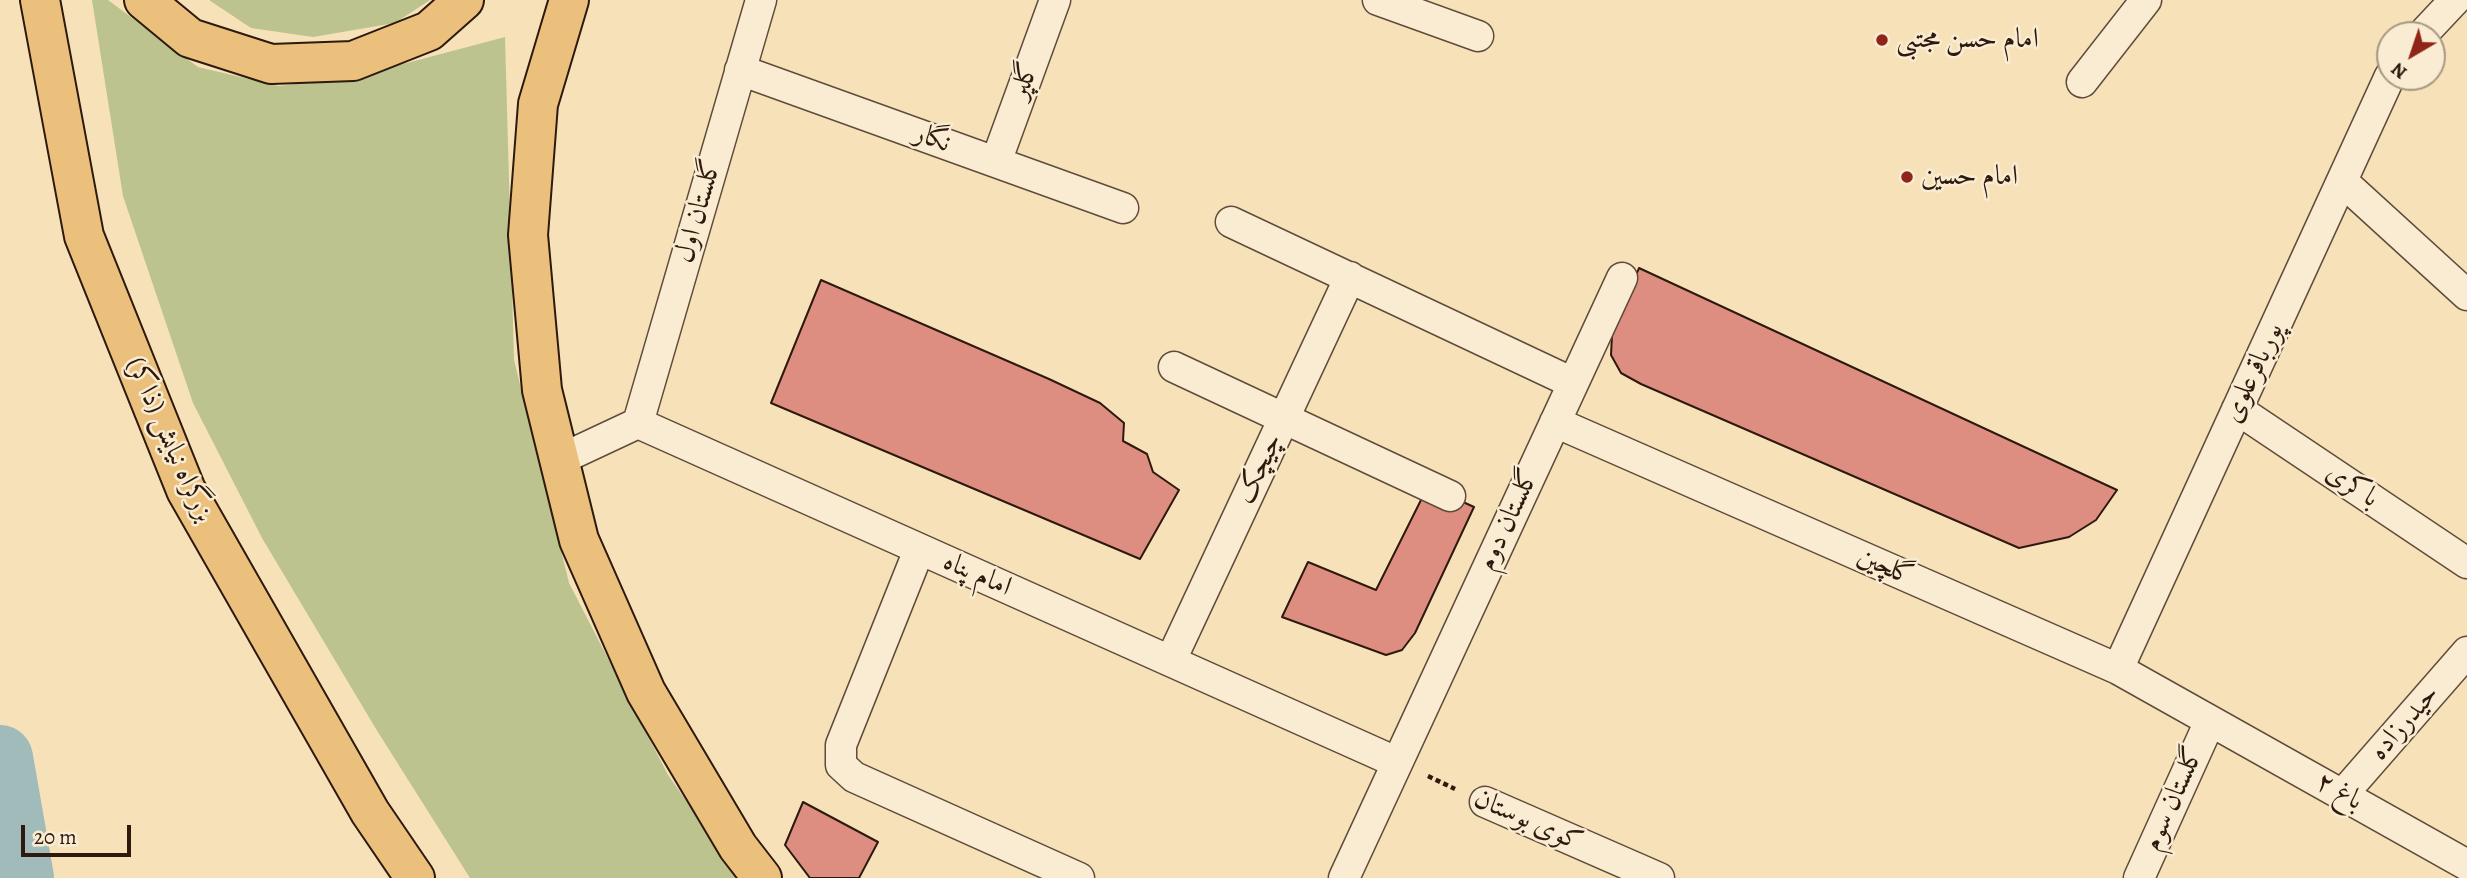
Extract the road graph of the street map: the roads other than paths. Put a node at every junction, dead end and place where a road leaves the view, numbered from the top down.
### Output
1 (40, 0) edge
2 (144, 0) edge
3 (464, 0) edge
4 (569, 0) edge
5 (761, 0) edge
6 (1055, 0) edge
7 (1378, 0) edge
8 (2146, 0) edge
9 (2455, 0) edge
10 (2435, 21) edge
11 (1478, 36) dead end
12 (740, 70) junction
13 (2082, 82) dead end
14 (2383, 91) edge
15 (996, 162) junction
16 (2342, 181) junction
17 (1123, 208) dead end
18 (1231, 222) dead end
19 (1350, 277) junction
20 (1622, 278) dead end
21 (2467, 295) edge
22 (1174, 367) dead end
23 (1573, 383) junction
24 (2237, 409) junction
25 (1283, 418) junction
26 (1555, 422) junction
27 (638, 423) junction
28 (559, 460) junction
29 (1450, 496) dead end
30 (919, 550) junction
31 (2467, 563) edge
32 (1171, 660) junction
33 (2118, 669) junction
34 (2461, 669) edge
35 (2210, 721) junction
36 (1396, 762) junction
37 (2343, 794) junction
38 (1485, 802) road end
39 (2467, 865) edge
40 (415, 878) edge
41 (761, 878) edge
42 (1079, 878) edge
43 (1344, 878) edge
44 (1659, 878) edge
45 (2138, 878) edge

1 - 40 highway, بزرگراه نیایش (ذاکر)
2 - 3 highway
4 - 28 highway
5 - 12 street, گلستان اول
6 - 15 street, گلپر
7 - 11 street
8 - 13 street
9 - 10 street
12 - 15 street, نگار
12 - 27 street, گلستان اول
14 - 16 street, پورباقرعلوی
15 - 17 street, نگار
16 - 21 street
16 - 24 street, پورباقرعلوی
18 - 19 street
19 - 23 street
19 - 25 street, چیچک
20 - 23 street, گلستان دوم
22 - 25 street
23 - 26 street, گلستان دوم
24 - 31 street, باکری
24 - 33 street, پورباقرعلوی
25 - 29 street
25 - 32 street, چیچک
26 - 33 street, گلچین
26 - 36 street, گلستان دوم
27 - 28 street
27 - 30 street, امام پناه
28 - 41 highway
30 - 32 street, امام پناه
30 - 42 street
32 - 36 street, امام پناه
33 - 35 street, گلچین
34 - 37 street, حیدرزاده
35 - 37 street, باغ ۲
35 - 45 street, گلستان سوم
36 - 43 street, گلستان دوم
37 - 39 street, باغ ۲
38 - 44 street, کوی بوستان

